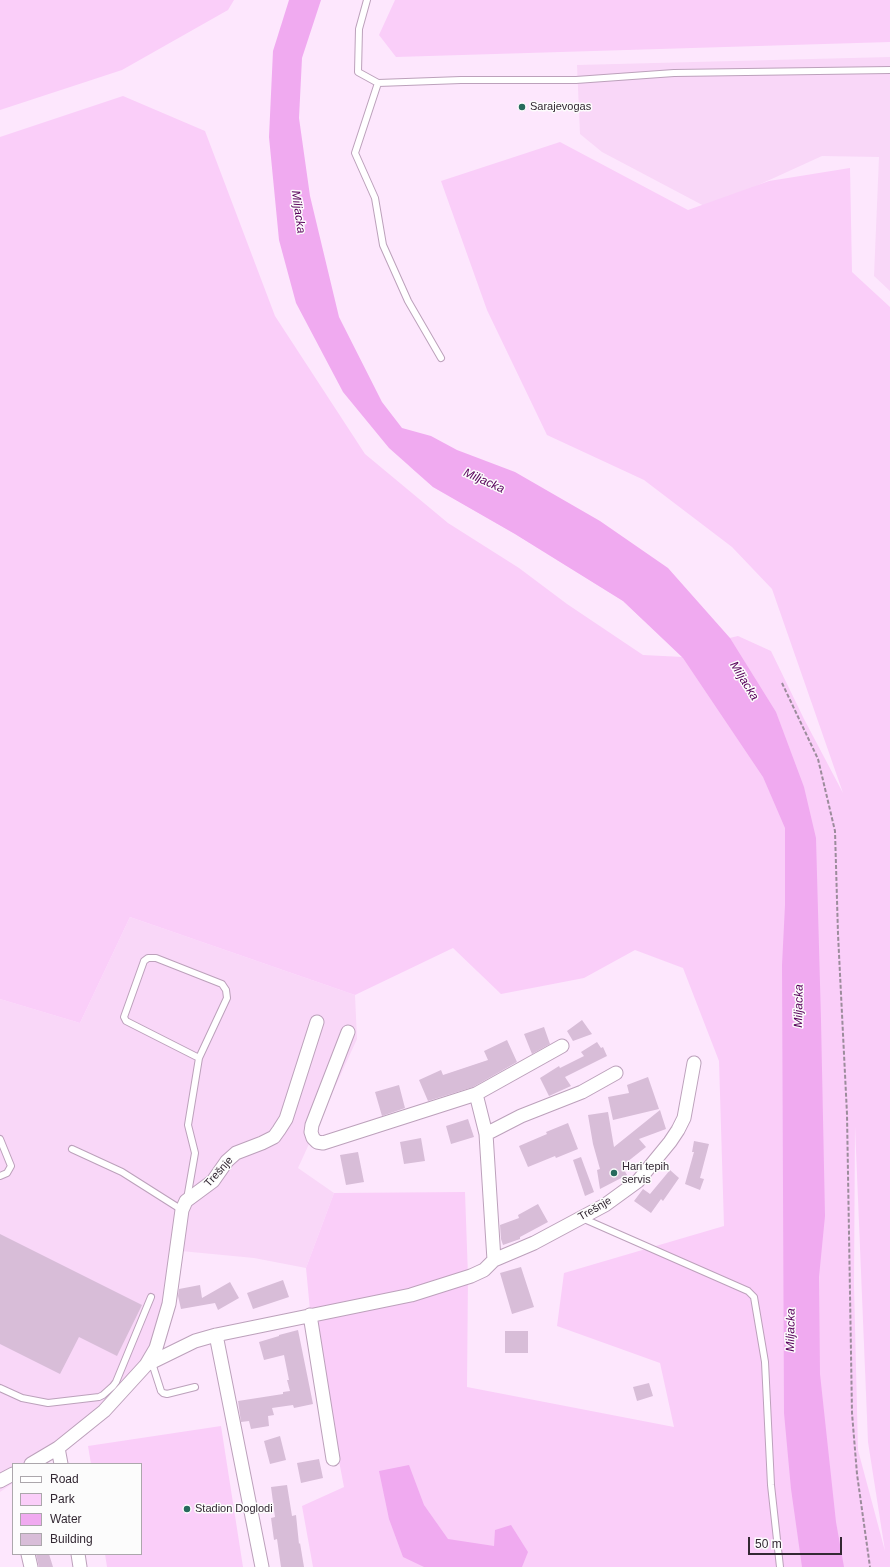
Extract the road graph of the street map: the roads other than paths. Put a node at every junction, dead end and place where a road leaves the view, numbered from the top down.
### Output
1 (367, 0) edge
2 (890, 70) edge
3 (378, 83) junction
4 (441, 358) dead end
5 (316, 1022) dead end
6 (348, 1032) dead end
7 (562, 1046) dead end
8 (199, 1058) junction
9 (694, 1063) dead end
10 (616, 1073) dead end
11 (476, 1094) junction
12 (486, 1134) junction
13 (0, 1139) edge
14 (72, 1149) dead end
15 (0, 1176) edge
16 (184, 1205) junction
17 (580, 1217) junction
18 (494, 1260) junction
19 (151, 1297) dead end
20 (310, 1315) junction
21 (216, 1335) junction
22 (149, 1364) junction
23 (195, 1387) dead end
24 (0, 1388) edge
25 (58, 1448) junction
26 (333, 1459) dead end
27 (32, 1463) edge
28 (61, 1463) edge
29 (28, 1555) edge
30 (78, 1555) edge
31 (31, 1567) edge
32 (80, 1567) edge
33 (262, 1567) edge
34 (780, 1567) edge

1 - 3 lane
2 - 3 lane
3 - 4 lane
5 - 16 street, Trešnje
6 - 11 street
7 - 11 street
8 - 8 lane
8 - 16 lane
9 - 17 street, Trešnje
10 - 12 street
11 - 12 street
12 - 18 street
13 - 15 lane
14 - 16 lane
16 - 22 street, Trešnje
17 - 18 street, Trešnje
17 - 34 lane
18 - 20 street, Trešnje
19 - 24 lane
20 - 21 street, Trešnje
20 - 26 street
21 - 22 street, Trešnje
21 - 33 street
22 - 23 lane
22 - 25 street, Trešnje
25 - 27 street, Trešnje
25 - 28 street
29 - 31 street
30 - 32 street

